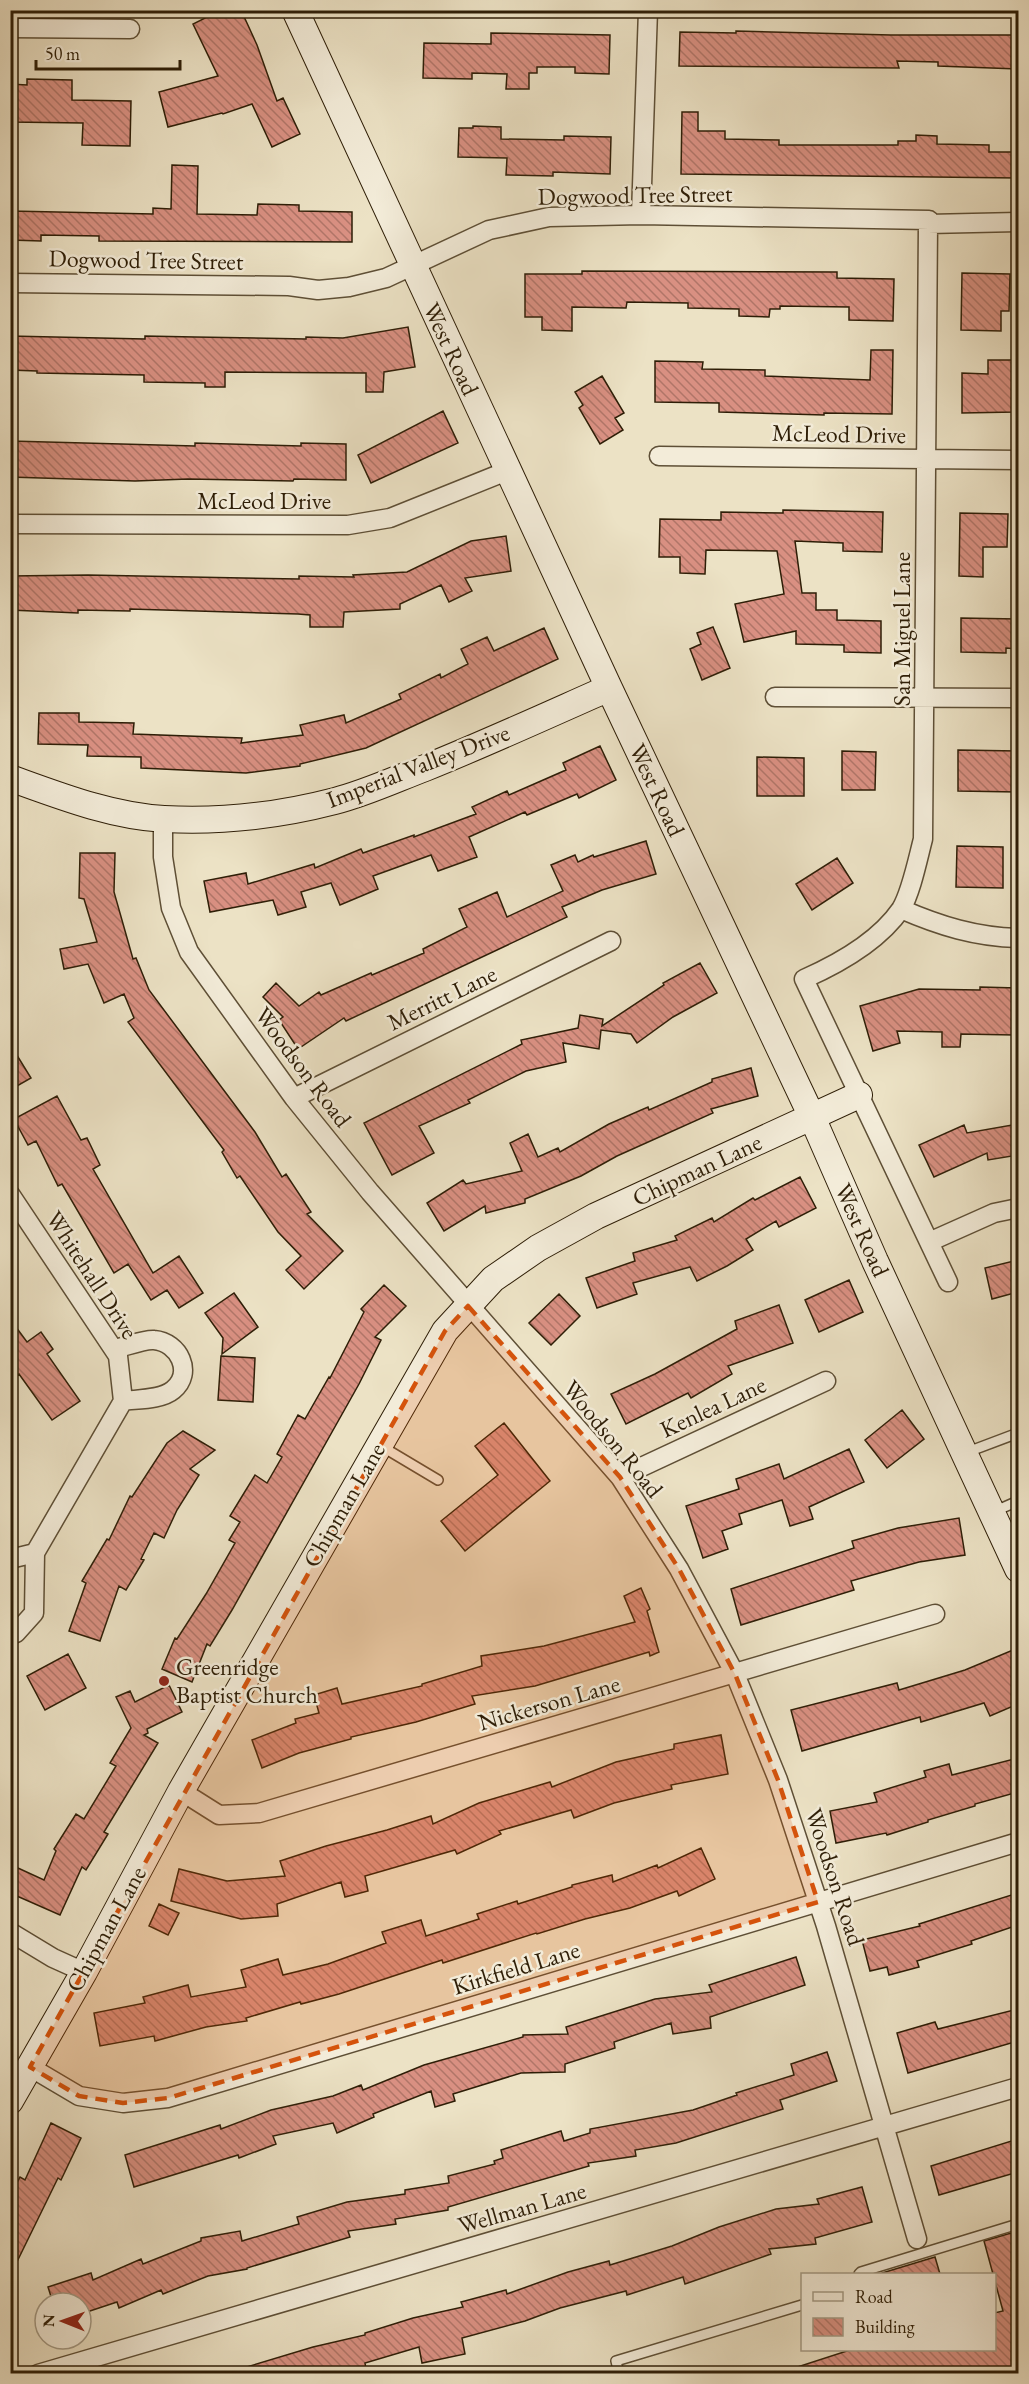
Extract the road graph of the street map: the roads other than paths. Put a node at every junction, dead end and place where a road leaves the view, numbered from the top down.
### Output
1 (295, 10) edge
2 (648, 10) edge
3 (10, 28) edge
4 (130, 29) dead end
5 (641, 214) junction
6 (1018, 222) edge
7 (928, 224) junction
8 (413, 266) junction
9 (10, 283) edge
10 (660, 456) dead end
11 (926, 459) junction
12 (1018, 460) edge
13 (507, 471) junction
14 (10, 524) edge
15 (609, 688) junction
16 (775, 697) dead end
17 (926, 697) junction
18 (1018, 698) edge
19 (10, 778) edge
20 (163, 819) junction
21 (901, 909) junction
22 (1018, 938) edge
23 (611, 941) dead end
24 (859, 1095) junction
25 (294, 1098) junction
26 (812, 1117) junction
27 (10, 1194) edge
28 (1018, 1208) edge
29 (928, 1242) junction
30 (948, 1282) dead end
31 (468, 1306) junction
32 (114, 1349) junction
33 (826, 1381) dead end
34 (123, 1401) junction
35 (1018, 1433) edge
36 (379, 1445) junction
37 (965, 1453) junction
38 (620, 1477) junction
39 (438, 1480) dead end
40 (1018, 1501) edge
41 (993, 1512) junction
42 (35, 1553) junction
43 (10, 1559) edge
44 (1018, 1569) edge
45 (934, 1614) dead end
46 (10, 1635) edge
47 (735, 1674) junction
48 (181, 1791) junction
49 (1018, 1842) edge
50 (818, 1902) junction
51 (10, 1932) edge
52 (84, 1972) junction
53 (30, 2067) junction
54 (1018, 2087) edge
55 (10, 2101) edge
56 (885, 2126) junction
57 (1018, 2224) edge
58 (917, 2239) dead end
59 (860, 2273) edge
60 (801, 2305) edge
61 (38, 2373) edge
62 (619, 2373) edge

1 - 8 street, West Road
2 - 5 street
3 - 4 street
5 - 7 street, Dogwood Tree Street
5 - 8 street, Dogwood Tree Street
6 - 7 street, Dogwood Tree Street
7 - 11 street, San Miguel Lane
8 - 9 street, Dogwood Tree Street
8 - 13 street, West Road
10 - 11 street, McLeod Drive
11 - 12 street, McLeod Drive
11 - 17 street, San Miguel Lane
13 - 14 street, McLeod Drive
13 - 15 street, West Road
15 - 20 street, Imperial Valley Drive
15 - 26 street, West Road
16 - 17 street
17 - 18 street
17 - 21 street, San Miguel Lane
19 - 20 street, Imperial Valley Drive
20 - 25 street, Woodson Road
21 - 22 street
21 - 24 street, San Miguel Lane
23 - 25 street, Merritt Lane
24 - 26 street, Chipman Lane
24 - 29 street
25 - 31 street, Woodson Road
26 - 31 street, Chipman Lane
26 - 37 street, West Road
27 - 32 street, Whitehall Drive
28 - 29 street
29 - 30 street
31 - 36 street, Chipman Lane
31 - 38 street, Woodson Road
32 - 34 street, Whitehall Drive
32 - 34 street
33 - 38 street, Kenlea Lane
34 - 42 street
35 - 37 lane
36 - 39 lane
36 - 48 street, Chipman Lane
37 - 41 street, West Road
38 - 47 street, Woodson Road
40 - 41 lane
41 - 44 street, West Road
42 - 43 street
42 - 46 street
45 - 47 street, Nickerson Lane
47 - 48 street, Nickerson Lane
47 - 50 street, Woodson Road
48 - 52 street, Chipman Lane
49 - 50 street, Kirkfield Lane
50 - 53 street, Kirkfield Lane
50 - 56 street, Woodson Road
51 - 52 street
52 - 53 street, Chipman Lane
53 - 55 street, Chipman Lane
54 - 56 street, Wellman Lane
56 - 58 street, Woodson Road
56 - 61 street, Wellman Lane
57 - 59 lane
60 - 62 lane

